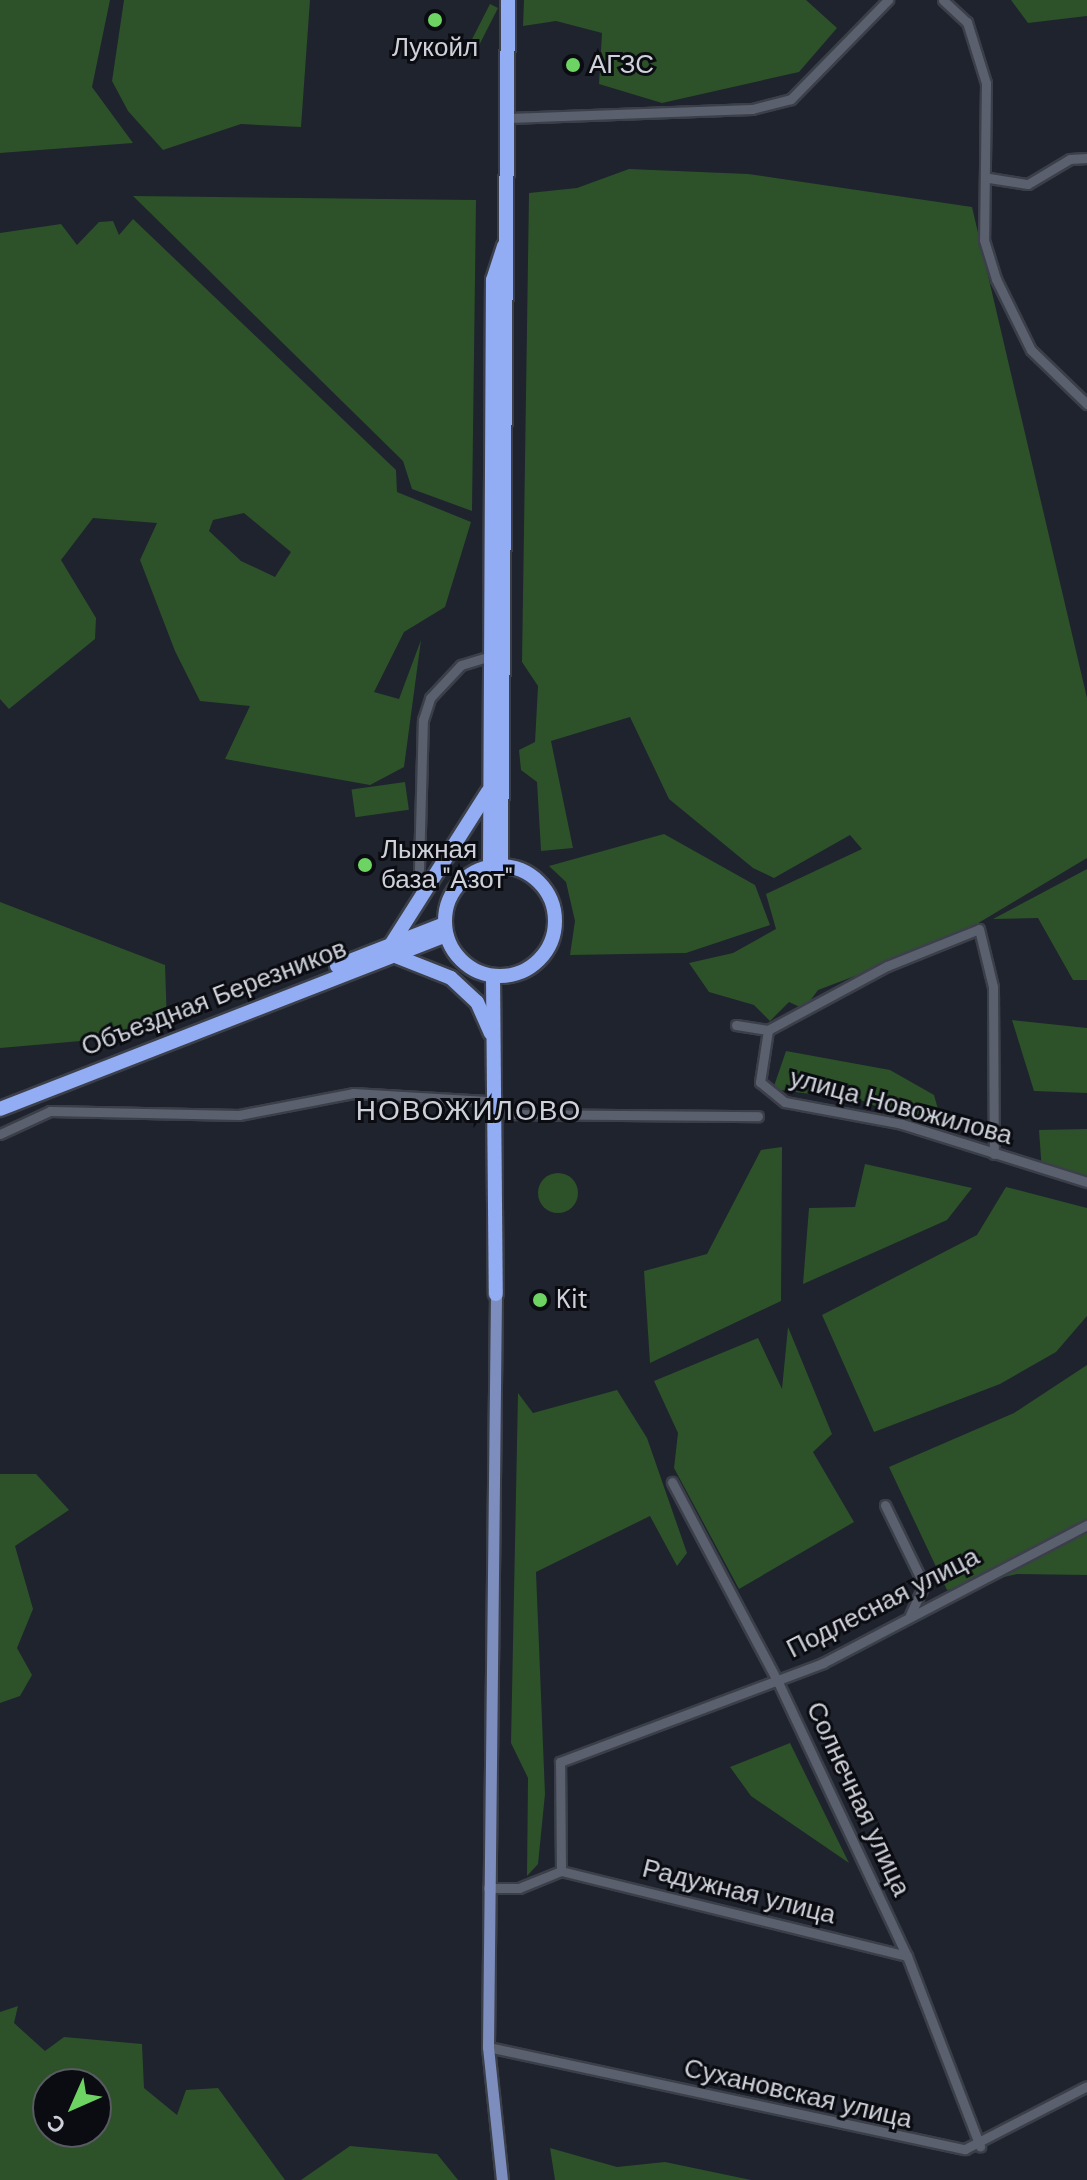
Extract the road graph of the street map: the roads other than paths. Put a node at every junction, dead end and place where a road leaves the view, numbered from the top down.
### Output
1 (508, 0) edge
2 (888, 0) edge
3 (943, 0) edge
4 (509, 118) junction
5 (1087, 158) edge
6 (989, 178) junction
7 (509, 231) junction
8 (1087, 404) edge
9 (491, 656) junction
10 (490, 788) junction
11 (495, 865) junction
12 (419, 869) dead end
13 (446, 930) junction
14 (392, 950) junction
15 (497, 976) junction
16 (736, 1025) dead end
17 (768, 1030) junction
18 (493, 1037) junction
19 (0, 1100) edge
20 (487, 1101) dead end
21 (0, 1109) edge
22 (509, 1114) dead end
23 (758, 1116) dead end
24 (0, 1134) edge
25 (994, 1154) junction
26 (1087, 1182) edge
27 (496, 1294) junction
28 (672, 1482) dead end
29 (885, 1505) dead end
30 (1087, 1525) edge
31 (910, 1615) junction
32 (777, 1680) junction
33 (561, 1871) junction
34 (488, 1888) junction
35 (907, 1956) junction
36 (488, 2047) junction
37 (1087, 2086) edge
38 (980, 2146) junction
39 (502, 2180) edge

1 - 4 highway
2 - 4 street
3 - 6 street
4 - 7 highway
5 - 6 street
6 - 8 street
7 - 9 highway
7 - 11 highway
9 - 10 highway
9 - 12 street
10 - 11 highway
10 - 14 highway
11 - 13 highway
11 - 15 highway
13 - 14 highway, Объездная Березников
13 - 15 highway
14 - 18 highway
14 - 19 highway, Объездная Березников
14 - 21 highway, Объездная Березников
15 - 18 highway
15 - 27 highway
16 - 17 street
17 - 25 street, улица Новожилова
17 - 25 street
18 - 27 highway
20 - 24 street
22 - 23 street, улица Новожилова
25 - 26 street, улица Новожилова
27 - 34 main road
28 - 32 street, Солнечная улица
29 - 31 street
30 - 31 street, Подлесная улица
31 - 32 street, Подлесная улица
32 - 33 street, Подлесная улица
32 - 35 street, Солнечная улица
33 - 34 street
33 - 35 street, Радужная улица
34 - 36 main road
35 - 38 street, Солнечная улица
36 - 38 street, Сухановская улица
36 - 39 main road
37 - 38 street, Сухановская улица

